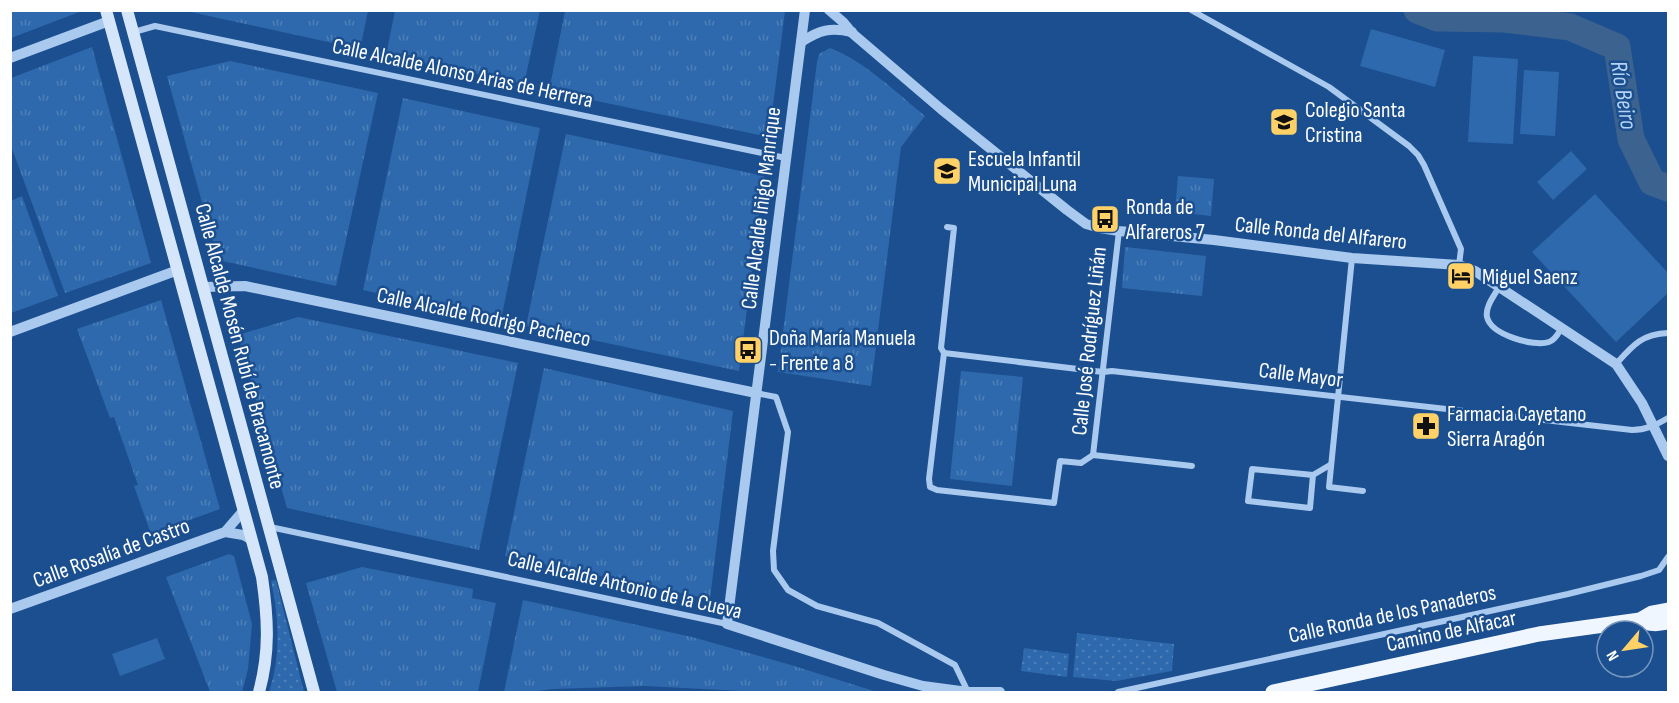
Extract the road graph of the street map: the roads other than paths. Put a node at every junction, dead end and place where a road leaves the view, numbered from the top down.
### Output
1 (127, 10) edge
2 (805, 10) edge
3 (829, 10) edge
4 (1191, 10) edge
5 (108, 16) edge
6 (133, 32) junction
7 (852, 33) junction
8 (801, 42) junction
9 (10, 58) edge
10 (786, 158) junction
11 (951, 228) dead end
12 (1119, 231) junction
13 (1352, 258) junction
14 (1459, 265) junction
15 (178, 270) junction
16 (203, 287) junction
17 (1499, 287) junction
18 (1561, 328) junction
19 (10, 332) edge
20 (1668, 333) edge
21 (944, 353) junction
22 (1616, 364) junction
23 (1103, 372) junction
24 (756, 393) junction
25 (1338, 396) junction
26 (1668, 418) edge
27 (1654, 426) junction
28 (1094, 455) junction
29 (1668, 456) edge
30 (1192, 465) dead end
31 (1330, 465) junction
32 (1313, 475) junction
33 (1363, 491) dead end
34 (244, 510) junction
35 (269, 527) junction
36 (225, 532) junction
37 (252, 540) junction
38 (1668, 557) edge
39 (10, 609) edge
40 (1668, 610) edge
41 (1642, 619) edge
42 (727, 624) junction
43 (1595, 626) edge
44 (968, 692) edge
45 (260, 693) edge
46 (314, 693) edge
47 (1000, 693) edge
48 (1118, 693) edge
49 (1274, 693) edge

1 - 6 main road, Calle Alcalde Mosén Rubí de Bracamonte
2 - 8 street, Calle Alcalde Iñigo Manrique
3 - 7 street, Calle Ronda del Alfarero
4 - 14 street
5 - 9 street
5 - 15 main road, Calle Alcalde Mosén Rubí de Bracamonte
6 - 10 street, Calle Alcalde Alonso Arias de Herrera
6 - 16 main road, Calle Alcalde Mosén Rubí de Bracamonte
7 - 8 street
7 - 12 street, Calle Ronda del Alfarero
8 - 10 street, Calle Alcalde Iñigo Manrique
10 - 24 street, Calle Alcalde Iñigo Manrique
11 - 21 street
12 - 13 street, Calle Ronda del Alfarero
12 - 23 street, Calle José Rodríguez Liñán
13 - 14 street, Calle Ronda del Alfarero
13 - 25 street
14 - 17 street
15 - 19 street
15 - 34 main road, Calle Alcalde Mosén Rubí de Bracamonte
16 - 24 street, Calle Alcalde Rodrigo Pacheco
16 - 35 main road, Calle Alcalde Mosén Rubí de Bracamonte
17 - 18 street
17 - 18 street
18 - 22 street
20 - 22 street
21 - 23 street, Calle Mayor
21 - 28 street
22 - 27 street
23 - 25 street, Calle Mayor
23 - 28 street, Calle José Rodríguez Liñán
24 - 42 street, Calle Alcalde Iñigo Manrique
24 - 44 street
25 - 27 street, Calle Mayor
25 - 31 street
26 - 27 street
27 - 29 street
28 - 30 street
31 - 32 street
31 - 33 street
32 - 32 street
34 - 36 street, Calle Rosalía de Castro
34 - 37 main road, Calle Alcalde Mosén Rubí de Bracamonte
35 - 42 street, Calle Alcalde Antonio de la Cueva
35 - 46 main road, Calle Alcalde Mosén Rubí de Bracamonte
36 - 37 street, Calle Rosalía de Castro
36 - 39 street, Calle Rosalía de Castro
37 - 45 main road, Calle Alcalde Mosén Rubí de Bracamonte
38 - 48 street, Calle Ronda de los Panaderos
40 - 41 main road, Camino de Alfacar
42 - 44 street, Calle Alcalde Antonio de la Cueva
43 - 49 main road, Camino de Alfacar
44 - 47 street

